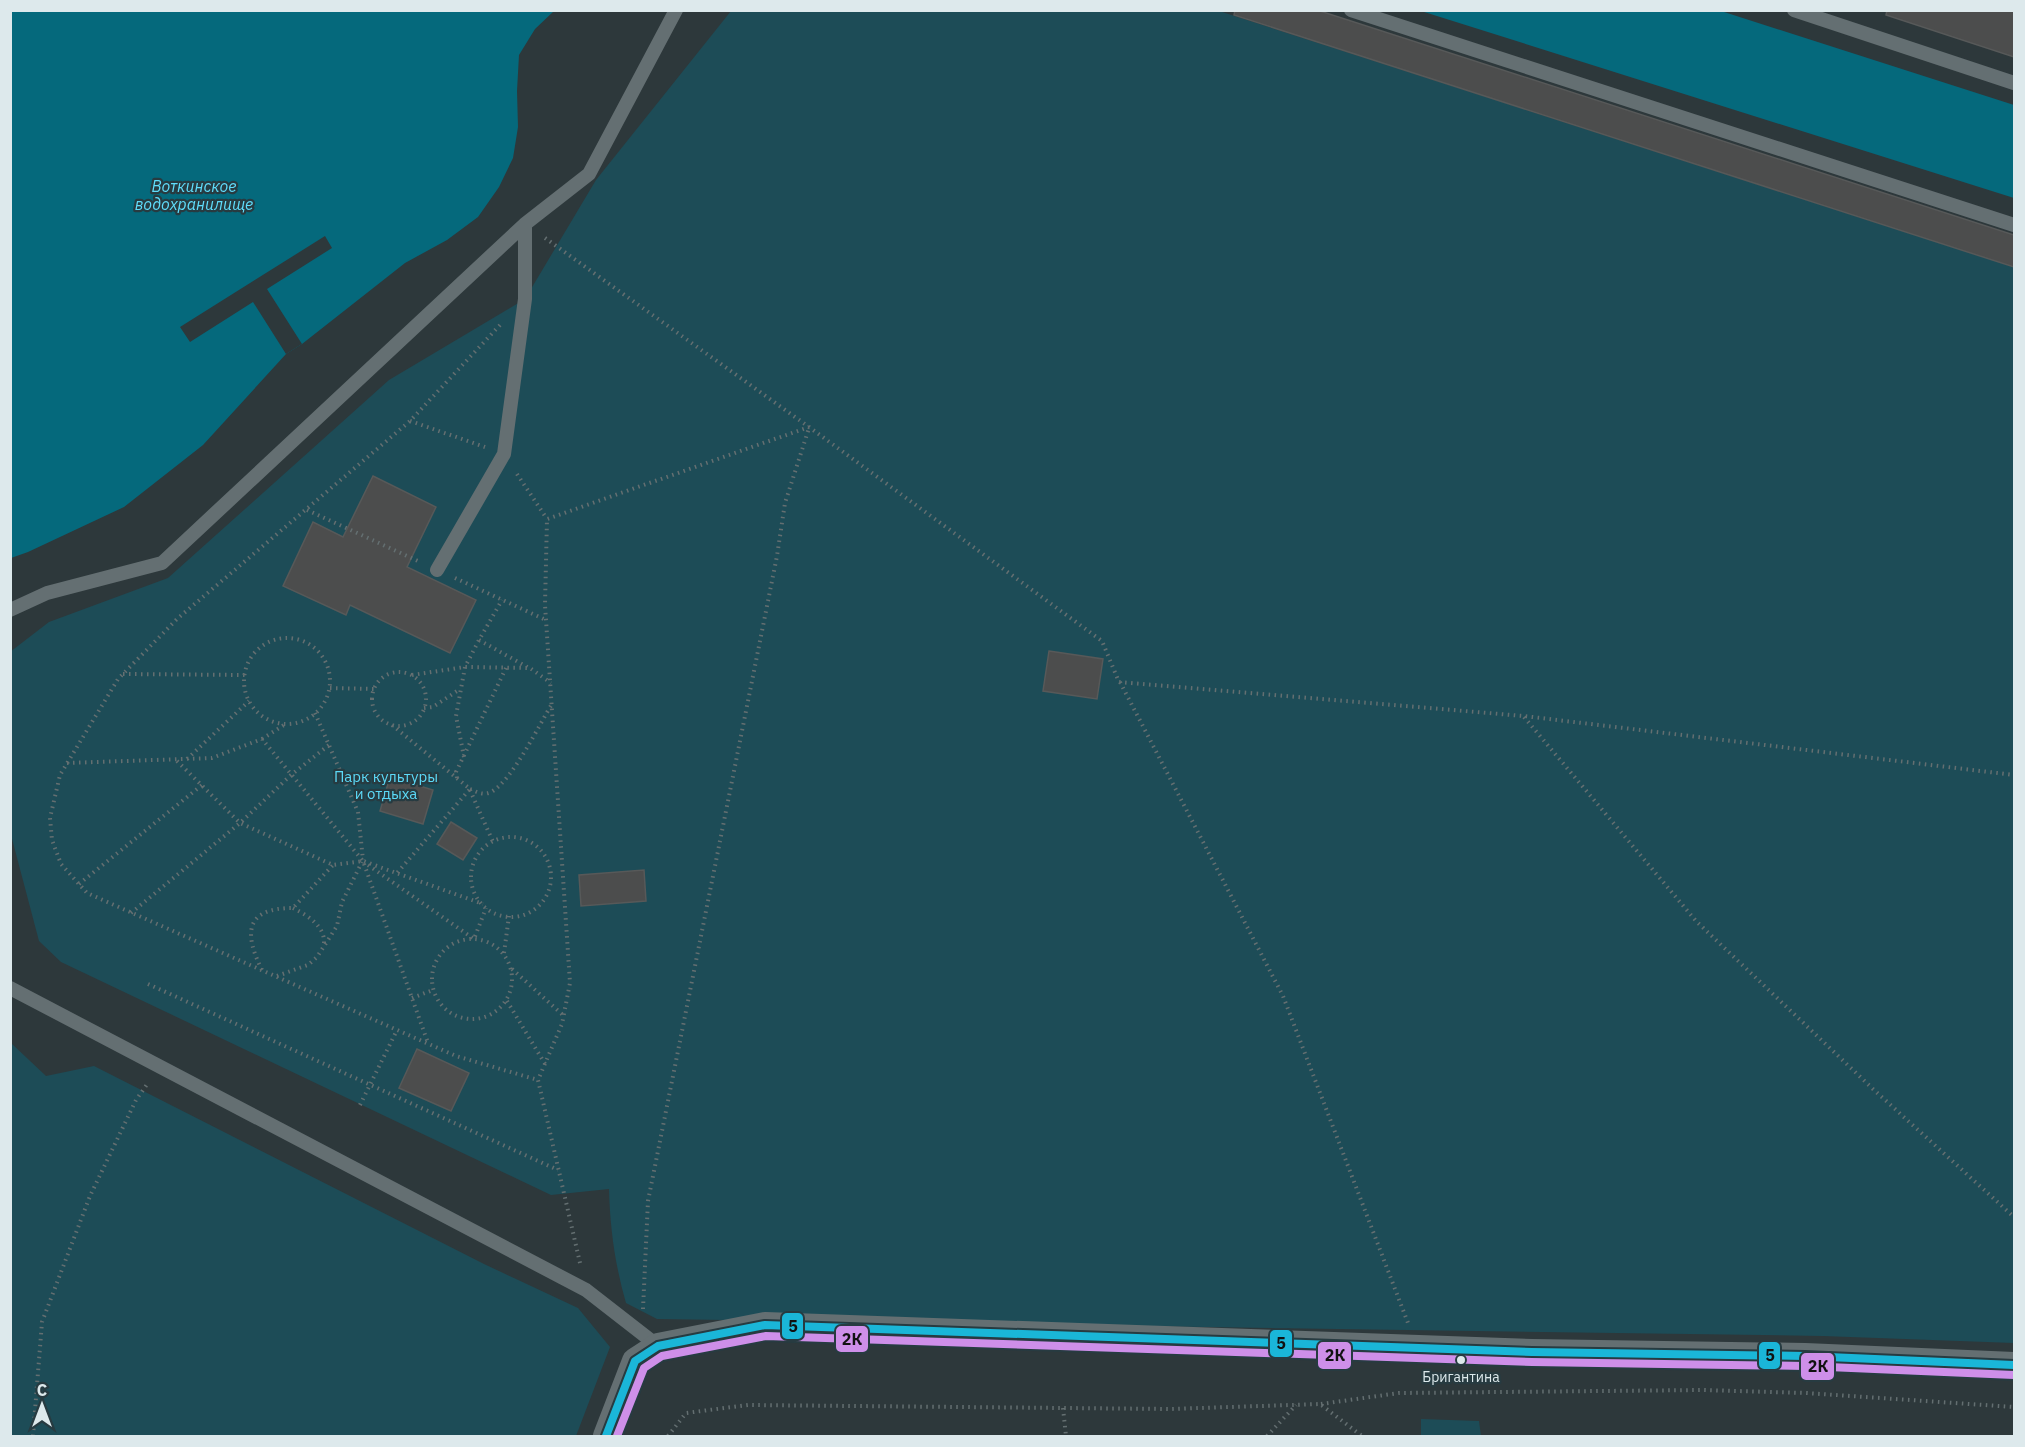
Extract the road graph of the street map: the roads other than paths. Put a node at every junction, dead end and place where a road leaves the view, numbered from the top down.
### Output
1 (676, 10) edge
2 (1352, 10) edge
3 (1794, 10) edge
4 (2014, 83) edge
5 (525, 224) junction
6 (2014, 225) edge
7 (437, 570) dead end
8 (10, 610) edge
9 (10, 988) edge
10 (650, 1340) junction
11 (2014, 1365) edge
12 (606, 1437) edge

1 - 5 lane
2 - 6 lane
3 - 4 lane
5 - 7 lane
5 - 8 lane
9 - 10 lane
10 - 11 street
10 - 12 street

